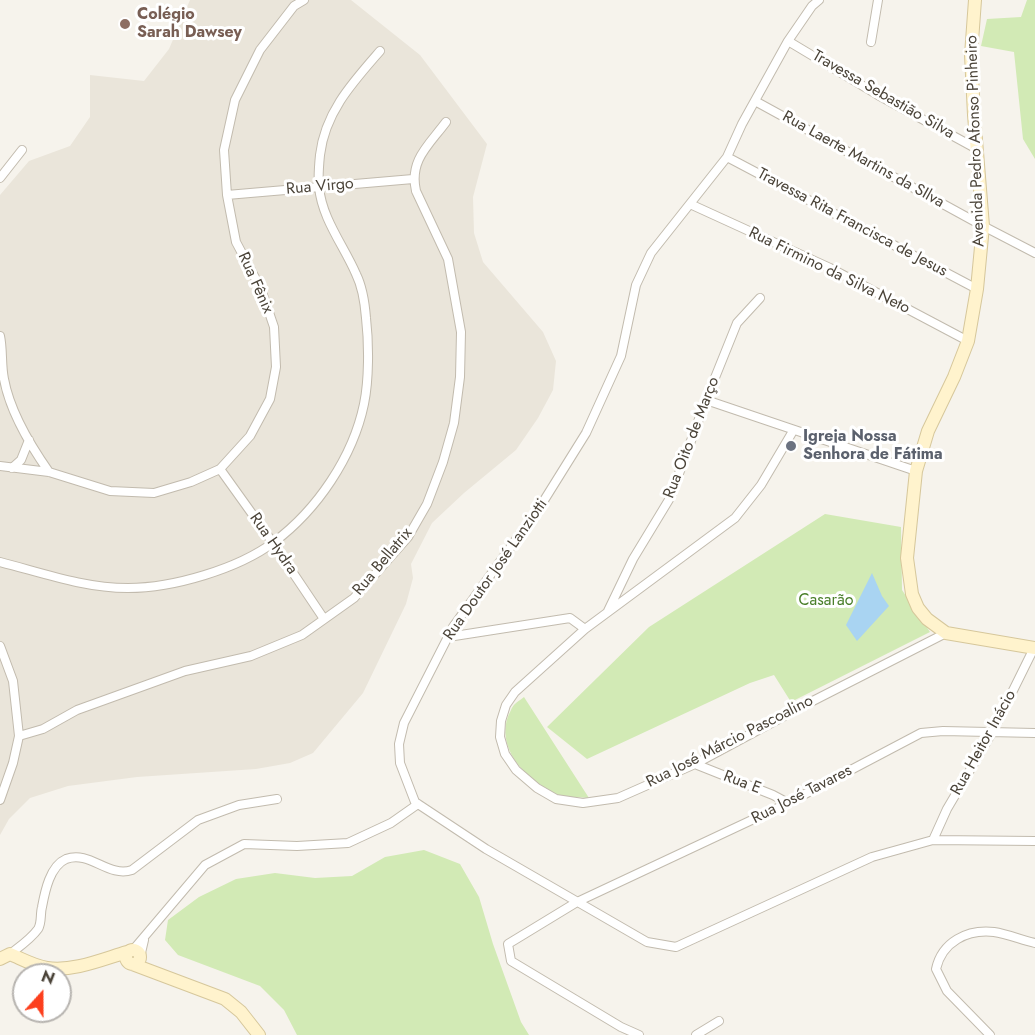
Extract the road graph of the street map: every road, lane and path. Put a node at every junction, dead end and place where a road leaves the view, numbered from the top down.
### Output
1 (304, 0) edge
2 (819, 0) edge
3 (878, 0) edge
4 (975, 0) edge
5 (788, 40) junction
6 (871, 42) dead end
7 (380, 51) dead end
8 (754, 101) junction
9 (447, 122) dead end
10 (977, 149) junction
11 (22, 150) dead end
12 (727, 158) junction
13 (0, 178) edge
14 (413, 179) junction
15 (319, 188) junction
16 (227, 195) junction
17 (690, 204) junction
18 (983, 226) junction
19 (1035, 253) edge
20 (977, 289) junction
21 (760, 298) dead end
22 (0, 336) edge
23 (968, 341) junction
24 (706, 400) junction
25 (794, 431) junction
26 (29, 440) junction
27 (0, 466) edge
28 (12, 468) junction
29 (220, 469) junction
30 (916, 471) junction
31 (49, 472) junction
32 (273, 543) junction
33 (0, 562) edge
34 (608, 612) junction
35 (324, 619) junction
36 (585, 629) junction
37 (946, 633) junction
38 (448, 637) junction
39 (0, 646) edge
40 (1035, 648) edge
41 (993, 731) junction
42 (1035, 733) edge
43 (19, 736) junction
44 (695, 764) junction
45 (277, 799) dead end
46 (0, 800) edge
47 (788, 803) junction
48 (418, 804) junction
49 (933, 840) junction
50 (1035, 841) edge
51 (577, 902) junction
52 (1035, 944) edge
53 (5, 956) edge
54 (134, 957) junction
55 (718, 1021) dead end
56 (259, 1035) edge
57 (639, 1035) edge
58 (696, 1035) edge
59 (990, 1035) edge

1 - 16 street, Rua Fênix
2 - 5 street, Rua Doutor José Lanziotti
3 - 6 street
4 - 10 street, Avenida Pedro Afonso Pinheiro
5 - 8 street, Rua Doutor José Lanziotti
5 - 10 street, Travessa Sebastião Silva
7 - 15 street
8 - 12 street, Rua Doutor José Lanziotti
8 - 18 street, Rua Laerte Martins da SIlva
9 - 14 street
10 - 18 street, Avenida Pedro Afonso Pinheiro
11 - 13 street
12 - 17 street, Rua Doutor José Lanziotti
12 - 20 street, Travessa Rita Francisca de Jesus
14 - 15 street, Rua Virgo
14 - 35 street, Rua Bellatrix
15 - 16 street, Rua Virgo
15 - 32 street
16 - 29 street, Rua Fênix
17 - 23 street, Rua Firmino da Silva Neto
17 - 38 street, Rua Doutor José Lanziotti
18 - 19 street, Rua Laerte Martins da SIlva
18 - 20 street, Avenida Pedro Afonso Pinheiro
20 - 23 street, Avenida Pedro Afonso Pinheiro
21 - 24 street, Rua Oito de Março
22 - 26 street
23 - 30 street, Avenida Pedro Afonso Pinheiro
24 - 25 street
24 - 34 street, Rua Oito de Março
25 - 30 street
25 - 34 street, Rua José Márcio Pascoalino
26 - 28 street
26 - 31 street
27 - 28 street, Rua Fênix
28 - 31 street, Rua Fênix
29 - 31 street, Rua Fênix
29 - 32 street, Rua Hydra
30 - 37 street, Avenida Pedro Afonso Pinheiro
32 - 33 street
32 - 35 street, Rua Hydra
34 - 36 street, Rua José Márcio Pascoalino
35 - 43 street, Rua Bellatrix
36 - 38 street
36 - 44 street, Rua José Márcio Pascoalino
37 - 40 street, Avenida Pedro Afonso Pinheiro
37 - 44 street, Rua José Márcio Pascoalino
38 - 48 street, Rua Doutor José Lanziotti
39 - 43 street
40 - 41 street, Rua Heitor Inácio
41 - 42 street, Rua José Tavares
41 - 47 street, Rua José Tavares
41 - 49 street, Rua Heitor Inácio
43 - 46 street
44 - 47 street, Rua E
45 - 53 street
47 - 51 street, Rua José Tavares
48 - 51 street
48 - 54 street
49 - 50 street
49 - 51 street
51 - 57 street, Rua José Tavares
52 - 59 street
53 - 54 street
54 - 56 street
55 - 58 street

